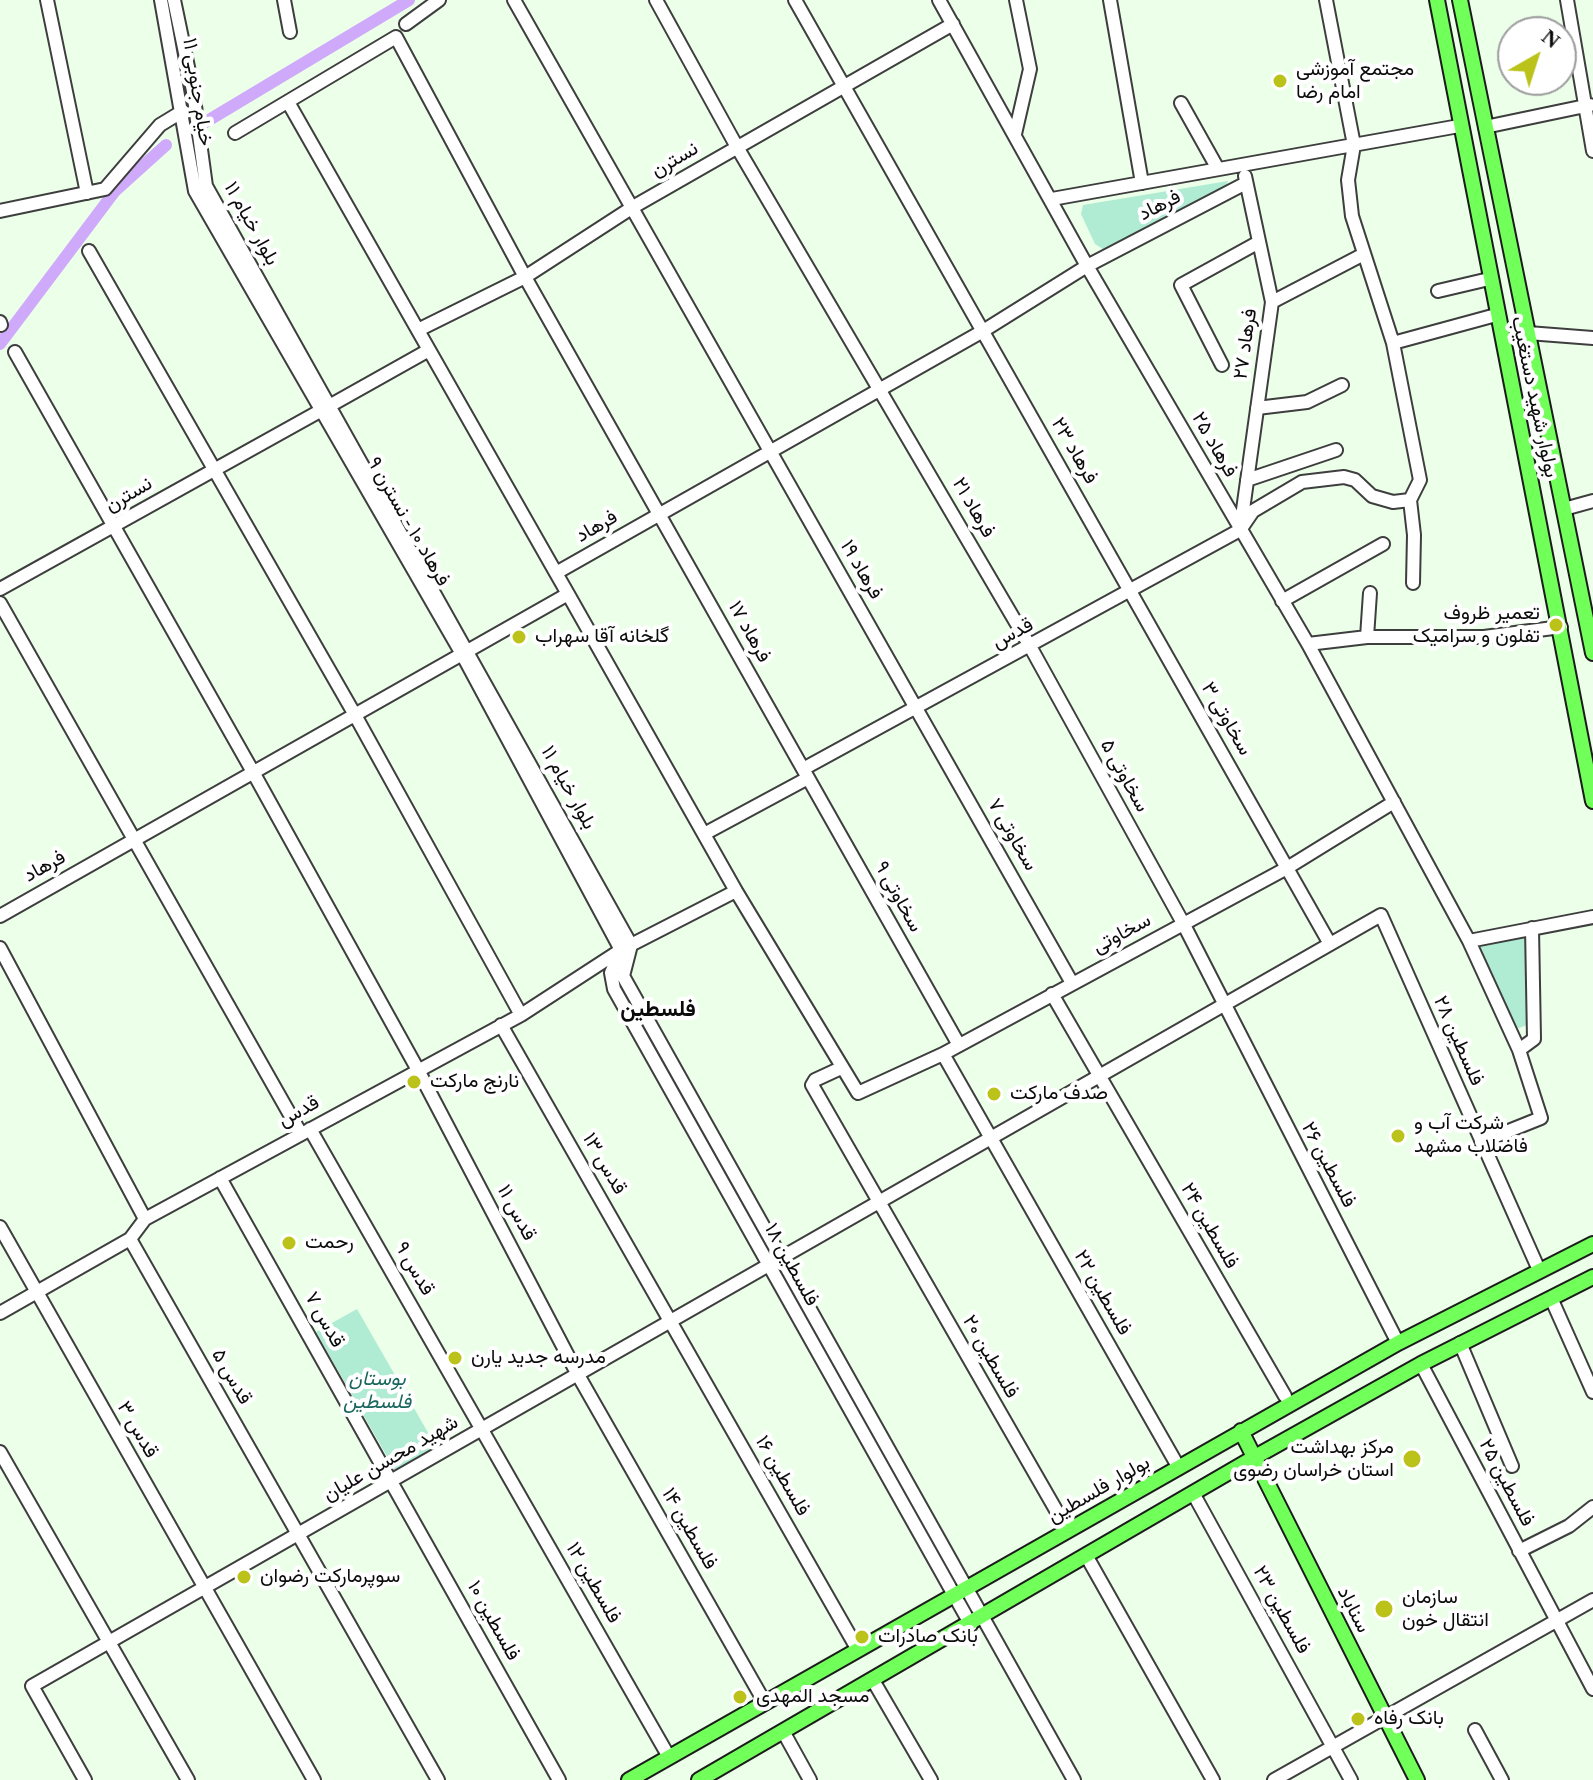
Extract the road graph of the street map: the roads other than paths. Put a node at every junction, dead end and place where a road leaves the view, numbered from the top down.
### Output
1 (47, 0) edge
2 (161, 0) edge
3 (174, 0) edge
4 (284, 0) edge
5 (439, 0) edge
6 (514, 0) edge
7 (656, 0) edge
8 (795, 0) edge
9 (939, 0) edge
10 (1016, 0) edge
11 (1110, 0) edge
12 (1326, 0) edge
13 (1437, 0) edge
14 (1460, 0) edge
15 (1567, 0) edge
16 (406, 24) dead end
17 (953, 24) junction
18 (290, 32) dead end
19 (844, 86) junction
20 (288, 102) junction
21 (1181, 103) dead end
22 (1589, 105) edge
23 (183, 111) junction
24 (1459, 126) junction
25 (1485, 127) junction
26 (235, 133) dead end
27 (1015, 134) junction
28 (1354, 145) junction
29 (737, 147) junction
30 (1593, 151) edge
31 (1242, 165) junction
32 (1218, 169) junction
33 (1142, 183) junction
34 (1246, 183) junction
35 (195, 191) joint
36 (87, 193) junction
37 (1052, 199) junction
38 (633, 207) junction
39 (0, 211) edge
40 (1259, 242) junction
41 (89, 251) dead end
42 (1364, 254) junction
43 (1087, 266) junction
44 (525, 277) junction
45 (1489, 279) junction
46 (1438, 291) dead end
47 (1272, 302) junction
48 (1496, 315) junction
49 (418, 330) junction
50 (983, 331) junction
51 (1528, 333) junction
52 (1593, 338) edge
53 (1393, 343) junction
54 (429, 350) junction
55 (15, 352) dead end
56 (1222, 365) dead end
57 (1342, 385) dead end
58 (881, 389) junction
59 (325, 408) junction
60 (1257, 408) junction
61 (1336, 450) dead end
62 (771, 451) junction
63 (213, 470) junction
64 (1247, 480) junction
65 (1410, 500) junction
66 (1593, 501) edge
67 (1564, 509) junction
68 (659, 514) junction
69 (112, 528) junction
70 (1240, 530) junction
71 (1383, 544) dead end
72 (556, 573) junction
73 (1413, 583) dead end
74 (0, 589) edge
75 (1130, 591) junction
76 (1370, 593) dead end
77 (568, 594) junction
78 (1282, 601) junction
79 (0, 603) edge
80 (1590, 621) edge
81 (1561, 627) junction
82 (1367, 637) junction
83 (1308, 644) junction
84 (1031, 648) junction
85 (465, 652) junction
86 (1593, 653) edge
87 (916, 707) junction
88 (355, 715) junction
89 (253, 772) junction
90 (806, 774) junction
91 (1593, 801) edge
92 (1394, 802) junction
93 (704, 834) junction
94 (136, 839) junction
95 (1287, 868) junction
96 (736, 891) junction
97 (1381, 915) joint
98 (0, 916) edge
99 (1593, 917) edge
100 (1183, 923) junction
101 (1532, 928) junction
102 (1469, 941) junction
103 (1330, 944) junction
104 (0, 948) edge
105 (626, 948) junction
106 (1072, 983) junction
107 (1052, 994) junction
108 (1223, 1006) junction
109 (521, 1015) junction
110 (501, 1025) junction
111 (959, 1045) junction
112 (1519, 1050) junction
113 (943, 1054) junction
114 (841, 1068) junction
115 (418, 1070) junction
116 (1099, 1077) junction
117 (306, 1132) junction
118 (991, 1139) junction
119 (1481, 1142) junction
120 (220, 1178) junction
121 (878, 1204) junction
122 (145, 1219) junction
123 (0, 1227) edge
124 (130, 1239) junction
125 (1593, 1244) edge
126 (782, 1259) junction
127 (768, 1266) junction
128 (1539, 1270) junction
129 (1593, 1277) edge
130 (35, 1292) junction
131 (1551, 1298) junction
132 (0, 1313) edge
133 (671, 1322) junction
134 (1398, 1343) junction
135 (1460, 1343) junction
136 (1421, 1364) junction
137 (578, 1375) junction
138 (1593, 1392) edge
139 (1285, 1396) dead end
140 (483, 1429) junction
141 (1241, 1431) junction
142 (0, 1452) edge
143 (1255, 1457) junction
144 (1512, 1466) dead end
145 (1179, 1468) junction
146 (392, 1481) junction
147 (1193, 1493) junction
148 (1593, 1507) edge
149 (1068, 1531) junction
150 (298, 1535) junction
151 (1519, 1551) junction
152 (1087, 1557) junction
153 (204, 1588) junction
154 (967, 1588) junction
155 (953, 1596) junction
156 (1593, 1600) edge
157 (1556, 1621) junction
158 (977, 1622) junction
159 (109, 1642) junction
160 (858, 1650) junction
161 (874, 1682) junction
162 (1593, 1689) edge
163 (765, 1703) junction
164 (1386, 1718) junction
165 (1475, 1730) dead end
166 (784, 1733) junction
167 (1335, 1747) junction
168 (669, 1757) junction
169 (85, 1780) edge
170 (188, 1780) edge
171 (314, 1780) edge
172 (438, 1780) edge
173 (559, 1780) edge
174 (629, 1780) edge
175 (699, 1780) edge
176 (810, 1780) edge
177 (931, 1780) edge
178 (1074, 1780) edge
179 (1213, 1780) edge
180 (1274, 1780) edge
181 (1351, 1780) edge
182 (1417, 1780) edge
183 (1502, 1780) edge

1 - 36 street
2 - 23 street, خیام جنوبی ۱۱
3 - 59 street, بلوار خیام ۱۱
4 - 18 street
5 - 16 street
6 - 38 street, فرهاد ۱۹
7 - 29 street, فرهاد ۲۱
8 - 19 street, فرهاد ۲۳
9 - 17 street, فرهاد ۲۵
10 - 27 street
11 - 33 street
12 - 28 street
13 - 24 main road, بولوار شهید دستغیب
14 - 25 main road, بولوار شهید دستغیب
15 - 22 street
17 - 19 street, نسترن
17 - 27 street, فرهاد ۲۵
19 - 29 street, نسترن
19 - 50 street, فرهاد ۲۳
20 - 26 street
20 - 44 street, فرهاد ۱۷
20 - 49 street
21 - 32 street
22 - 25 street
22 - 30 street
23 - 35 street, خیام جنوبی ۱۱
23 - 36 street
24 - 28 street, فرهاد
24 - 45 main road, بولوار شهید دستغیب
25 - 51 main road, بولوار شهید دستغیب
27 - 37 street, فرهاد ۲۵
28 - 31 street, فرهاد
28 - 42 street
29 - 38 street, نسترن
29 - 58 street, فرهاد ۲۱
31 - 32 street, فرهاد
31 - 34 street, فرهاد ۲۷
32 - 33 street, فرهاد
33 - 37 street, فرهاد
34 - 40 street, فرهاد ۲۷
34 - 43 street, فرهاد
35 - 59 street, بلوار خیام ۱۱
36 - 39 street
37 - 43 street, فرهاد ۲۵
38 - 44 street, نسترن
38 - 62 street, فرهاد ۱۹
40 - 47 street, فرهاد ۲۷
40 - 56 street
41 - 63 street
42 - 47 street
42 - 53 street
43 - 50 street, فرهاد
43 - 70 street, فرهاد ۲۵
44 - 49 street, نسترن
44 - 68 street, فرهاد ۱۷
45 - 46 street
45 - 48 main road, بولوار شهید دستغیب
47 - 60 street, فرهاد ۲۷
48 - 53 street
48 - 81 main road, بولوار شهید دستغیب
49 - 54 street
50 - 58 street, فرهاد
50 - 75 street, فرهاد ۲۳
51 - 52 street
51 - 67 main road, بولوار شهید دستغیب
53 - 65 street
54 - 59 street, نسترن
54 - 72 street
55 - 69 street, قدس ۱۱
57 - 60 street
58 - 62 street, فرهاد
58 - 84 street, فرهاد ۲۱
59 - 63 street, نسترن
59 - 85 street, فرهاد ۱۰ - نسترن ۹
60 - 64 street, فرهاد ۲۷
61 - 64 street
62 - 68 street, فرهاد
62 - 87 street, فرهاد ۱۹
63 - 69 street, نسترن
63 - 88 street
64 - 70 street, فرهاد ۲۷
65 - 70 street, قدس
65 - 73 street
66 - 67 street
67 - 80 main road, بولوار شهید دستغیب
68 - 72 street, فرهاد
68 - 90 street, فرهاد ۱۷
69 - 74 street, نسترن
69 - 89 street, قدس ۱۱
70 - 75 street, قدس
70 - 78 street, فرهاد ۲۵
71 - 78 street
72 - 77 street
75 - 84 street, قدس
75 - 95 street, سخاوتی ۳
76 - 82 street
77 - 85 street, فرهاد
77 - 93 street
78 - 83 street, فرهاد ۲۵
79 - 94 street, قدس ۹
80 - 86 main road, بولوار شهید دستغیب
81 - 82 street
81 - 91 main road, بولوار شهید دستغیب
82 - 83 street
83 - 92 street, فرهاد ۲۵
84 - 87 street, قدس
84 - 100 street, سخاوتی ۵
85 - 88 street, فرهاد
85 - 105 street, بلوار خیام ۱۱
87 - 90 street, قدس
87 - 106 street, سخاوتی ۷
88 - 89 street, فرهاد
88 - 109 street
89 - 94 street, فرهاد
89 - 115 street, قدس ۱۱
90 - 93 street, قدس
90 - 111 street, سخاوتی ۹
92 - 95 street, سخاوتی
92 - 102 street, فرهاد ۲۵
93 - 96 street
94 - 98 street, فرهاد
94 - 117 street, قدس ۹
95 - 100 street, سخاوتی
95 - 103 street, سخاوتی ۳
96 - 105 street, قدس
96 - 114 street
97 - 103 street, شهید محسن علیان
97 - 119 street, فلسطین ۲۸
99 - 101 street
100 - 106 street, سخاوتی
100 - 108 street, سخاوتی ۵
101 - 102 street
101 - 112 street
102 - 112 street
103 - 108 street, شهید محسن علیان
104 - 122 street
105 - 109 street, قدس
105 - 126 street, فلسطین ۱۸
105 - 127 street, فلسطین ۱۸
106 - 107 street, سخاوتی
107 - 111 street, سخاوتی
107 - 116 street, فلسطین ۲۴
108 - 116 street, شهید محسن علیان
108 - 134 street, فلسطین ۲۶
109 - 110 street, قدس
110 - 115 street, قدس
110 - 133 street, قدس ۱۳
111 - 113 street, سخاوتی
112 - 119 street
113 - 114 street, سخاوتی
113 - 118 street, فلسطین ۲۲
114 - 121 street, فلسطین ۲۰
115 - 117 street, قدس
115 - 137 street, قدس ۱۱
116 - 118 street, شهید محسن علیان
116 - 139 street, فلسطین ۲۴
117 - 120 street, قدس
117 - 140 street, قدس ۹
118 - 121 street, شهید محسن علیان
118 - 145 street, فلسطین ۲۲
119 - 128 street, فلسطین ۲۸
120 - 122 street, قدس
120 - 146 street, قدس ۷
121 - 126 street, شهید محسن علیان
121 - 149 street, فلسطین ۲۰
122 - 124 street, قدس
123 - 130 street, قدس ۳
124 - 130 street, قدس
124 - 150 street, قدس ۵
125 - 128 main road, بولوار فلسطین
126 - 127 street, شهید محسن علیان
126 - 154 street, فلسطین ۱۸
127 - 133 street, شهید محسن علیان
127 - 155 street, فلسطین ۱۸
128 - 134 main road, بولوار فلسطین
129 - 131 main road
130 - 132 street, قدس
130 - 153 street, قدس ۳
131 - 135 main road
131 - 138 street
133 - 137 street, شهید محسن علیان
133 - 160 street, فلسطین ۱۶
134 - 141 main road, بولوار فلسطین
135 - 136 main road
135 - 144 street
136 - 143 main road
136 - 151 street, فلسطین ۲۵
137 - 140 street, شهید محسن علیان
137 - 163 street, فلسطین ۱۴
140 - 146 street, شهید محسن علیان
140 - 168 street, فلسطین ۱۲
141 - 143 main road, سناباد
141 - 145 main road, بولوار فلسطین
142 - 159 street
143 - 147 main road
143 - 164 main road, سناباد
145 - 149 main road, بولوار فلسطین
146 - 150 street, شهید محسن علیان
146 - 173 street, فلسطین ۱۰
147 - 152 main road
147 - 167 street, فلسطین ۲۳
148 - 151 street
149 - 154 main road, بولوار فلسطین
150 - 153 street, شهید محسن علیان
150 - 172 street, قدس ۵
151 - 157 street, فلسطین ۲۵
152 - 158 main road
152 - 179 street
153 - 159 street, شهید محسن علیان
153 - 171 street, قدس ۳
154 - 155 main road, بولوار فلسطین
154 - 158 street, فلسطین ۱۸
155 - 158 street, فلسطین ۱۸
155 - 160 main road, بولوار فلسطین
156 - 157 street
157 - 162 street, فلسطین ۲۵
157 - 164 street
158 - 161 main road
158 - 178 street
159 - 169 street, شهید محسن علیان
159 - 170 street
160 - 163 main road, بولوار فلسطین
161 - 166 main road
161 - 177 street
163 - 168 main road, بولوار فلسطین
164 - 167 street
164 - 182 main road, سناباد
165 - 183 street
166 - 175 main road
166 - 176 street
167 - 180 street
167 - 181 street, فلسطین ۲۳
168 - 174 main road, بولوار فلسطین

